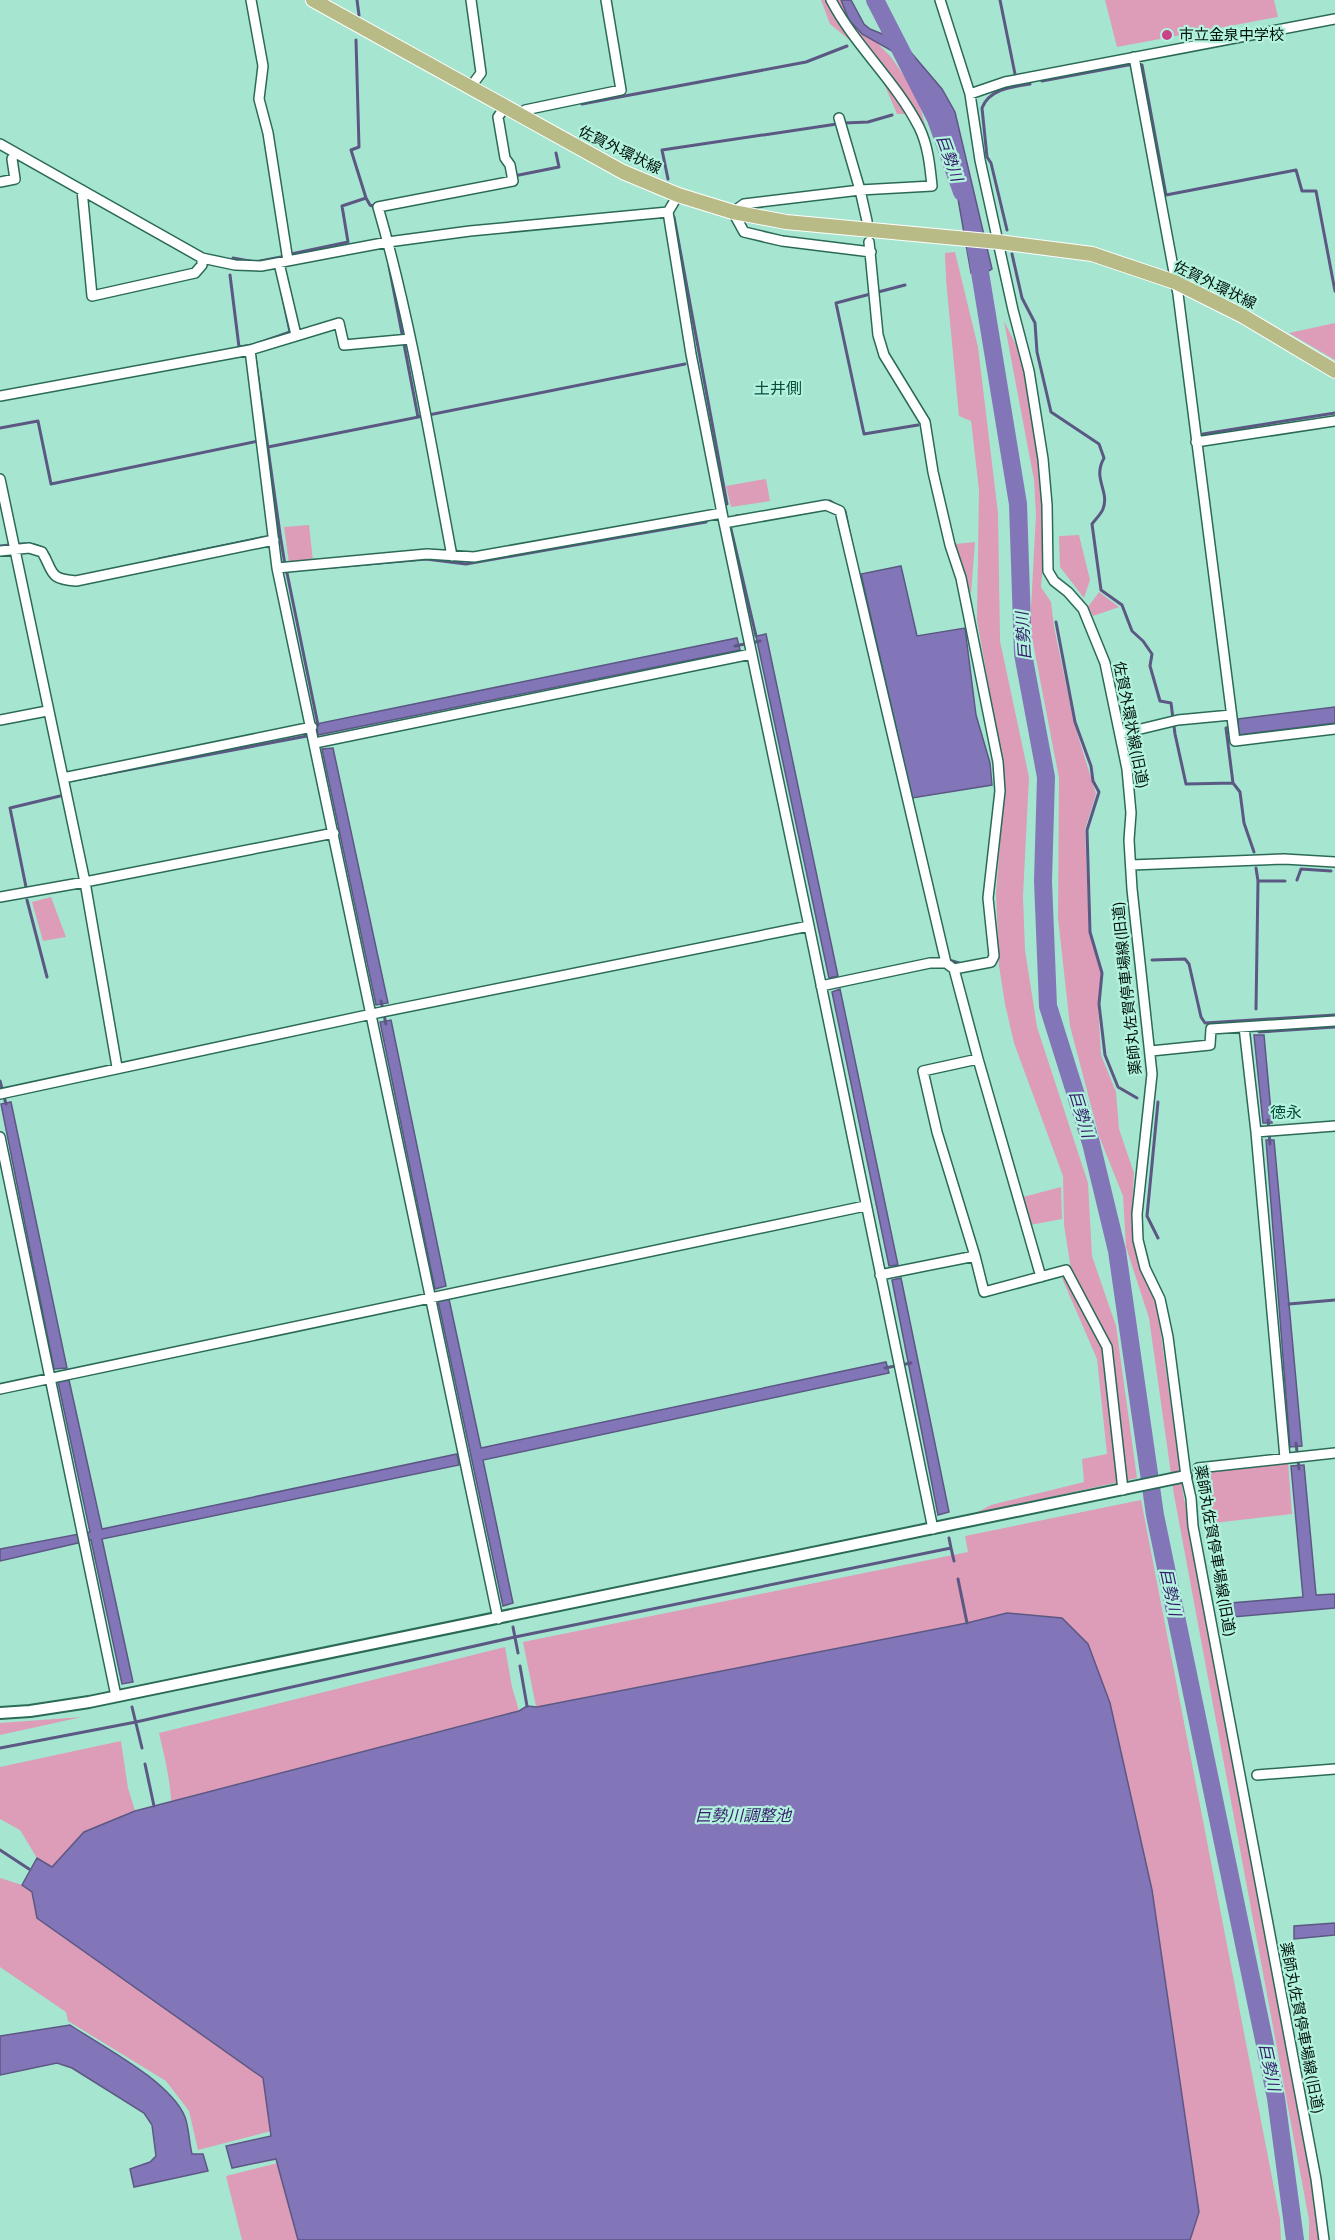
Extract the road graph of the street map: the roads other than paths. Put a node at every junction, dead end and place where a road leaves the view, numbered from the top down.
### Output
1 (251, 0) edge
2 (313, 0) edge
3 (471, 0) edge
4 (606, 0) edge
5 (831, 0) edge
6 (940, 0) edge
7 (1335, 19) edge
8 (1135, 62) junction
9 (474, 90) junction
10 (970, 94) junction
11 (505, 107) junction
12 (521, 116) junction
13 (841, 123) dead end
14 (0, 144) edge
15 (15, 153) junction
16 (0, 182) edge
17 (82, 190) junction
18 (860, 190) junction
19 (678, 195) junction
20 (668, 212) junction
21 (733, 212) junction
22 (867, 221) dead end
23 (385, 242) junction
24 (869, 242) dead end
25 (999, 242) junction
26 (871, 252) junction
27 (202, 258) junction
28 (283, 262) junction
29 (1175, 282) junction
30 (296, 335) junction
31 (410, 339) junction
32 (254, 349) junction
33 (1335, 371) edge
34 (0, 396) edge
35 (1335, 421) edge
36 (1196, 442) junction
37 (0, 479) edge
38 (723, 518) junction
39 (274, 540) junction
40 (13, 545) junction
41 (0, 551) edge
42 (452, 556) junction
43 (282, 567) junction
44 (750, 647) junction
45 (47, 711) junction
46 (0, 720) edge
47 (1232, 723) junction
48 (312, 728) junction
49 (1335, 729) edge
50 (1120, 734) junction
51 (323, 742) junction
52 (63, 778) junction
53 (334, 833) junction
54 (1335, 862) edge
55 (1131, 865) junction
56 (85, 882) junction
57 (0, 897) edge
58 (809, 926) junction
59 (946, 963) junction
60 (954, 969) junction
61 (821, 986) junction
62 (380, 1012) junction
63 (1335, 1021) edge
64 (1244, 1027) junction
65 (1151, 1051) junction
66 (978, 1059) junction
67 (117, 1067) junction
68 (3, 1094) edge
69 (1335, 1126) edge
70 (1264, 1132) junction
71 (0, 1137) edge
72 (865, 1206) junction
73 (975, 1256) junction
74 (880, 1275) junction
75 (1041, 1277) junction
76 (438, 1295) junction
77 (58, 1376) junction
78 (0, 1389) edge
79 (1335, 1453) edge
80 (1285, 1458) junction
81 (1198, 1468) dead end
82 (1186, 1476) junction
83 (1123, 1490) junction
84 (933, 1529) junction
85 (498, 1618) junction
86 (116, 1696) junction
87 (0, 1713) edge
88 (1335, 1768) edge
89 (1257, 1775) dead end
90 (1324, 2240) edge

1 - 28 street
2 - 9 main road, 佐賀外環状線
3 - 9 street
4 - 12 street
5 - 18 street
6 - 10 street, 佐賀外環状線(旧道)
7 - 8 street
8 - 10 street
8 - 29 street
9 - 11 main road, 佐賀外環状線
10 - 25 street, 佐賀外環状線(旧道)
11 - 12 main road, 佐賀外環状線
11 - 23 street
12 - 19 main road, 佐賀外環状線
13 - 18 street
14 - 15 street
15 - 16 street
15 - 17 street
17 - 27 street
17 - 27 street
18 - 21 street
18 - 22 street
19 - 20 street
19 - 21 main road, 佐賀外環状線
20 - 23 street
20 - 38 street
21 - 25 main road, 佐賀外環状線
21 - 26 street
23 - 28 street
23 - 31 street
24 - 26 street
25 - 29 main road, 佐賀外環状線
25 - 50 street, 佐賀外環状線(旧道)
26 - 60 street
27 - 28 street
28 - 30 street
29 - 33 main road, 佐賀外環状線
29 - 36 street
30 - 31 street
30 - 32 street
31 - 42 street
32 - 34 street
32 - 39 street
35 - 36 street
36 - 47 street
37 - 40 street
38 - 42 street
38 - 44 street
38 - 59 street
39 - 40 street
39 - 43 street
40 - 41 street
40 - 45 street
42 - 43 street
43 - 48 street
44 - 51 street
44 - 58 street
45 - 46 street
45 - 52 street
47 - 49 street
47 - 50 street
48 - 51 street
48 - 52 street
50 - 55 street, 佐賀外環状線(旧道)
51 - 53 street
52 - 56 street
53 - 56 street
53 - 62 street
54 - 55 street
55 - 65 street, 薬師丸佐賀停車場線(旧道)
56 - 57 street
56 - 67 street
58 - 61 street
58 - 62 street
59 - 60 street
59 - 61 street
60 - 66 street
61 - 72 street
62 - 67 street
62 - 76 street
63 - 64 street
64 - 65 street
64 - 70 street
65 - 82 street, 薬師丸佐賀停車場線(旧道)
66 - 73 street
66 - 75 street
67 - 68 street
69 - 70 street
70 - 80 street
71 - 77 street
72 - 74 street
72 - 76 street
73 - 74 street
73 - 75 street
74 - 84 street
75 - 83 street
76 - 77 street
76 - 85 street
77 - 78 street
77 - 86 street
79 - 80 street
80 - 81 street
82 - 83 street
82 - 90 street, 薬師丸佐賀停車場線(旧道)
83 - 84 street
84 - 85 street
85 - 86 street
86 - 87 street
88 - 89 street

